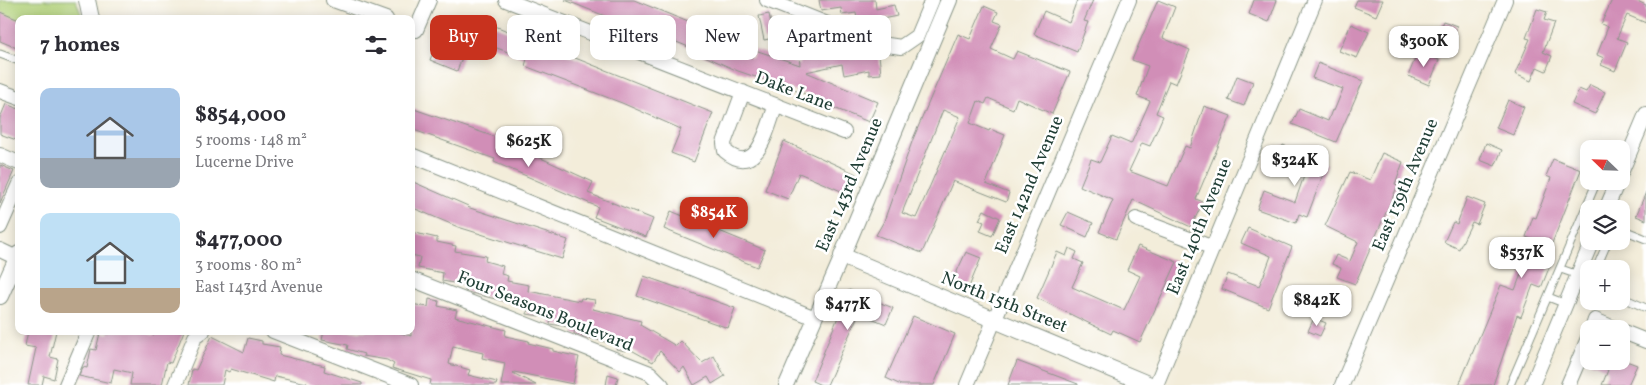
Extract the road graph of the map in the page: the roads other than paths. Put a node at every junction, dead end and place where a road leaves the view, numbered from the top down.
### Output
1 (87, 0) edge
2 (333, 0) edge
3 (429, 0) edge
4 (506, 0) edge
5 (767, 0) edge
6 (932, 0) edge
7 (949, 0) edge
8 (1129, 0) edge
9 (1314, 0) edge
10 (1505, 0) edge
11 (90, 15) edge
12 (375, 15) edge
13 (415, 30) edge
14 (0, 54) edge
15 (15, 60) edge
16 (0, 91) edge
17 (743, 92) junction
18 (15, 97) edge
19 (776, 105) junction
20 (1645, 118) edge
21 (844, 132) dead end
22 (1630, 152) edge
23 (0, 155) edge
24 (415, 157) edge
25 (15, 161) edge
26 (1593, 190) edge
27 (15, 193) edge
28 (1136, 219) dead end
29 (0, 227) edge
30 (1630, 233) edge
31 (1646, 239) edge
32 (1211, 247) junction
33 (0, 250) edge
34 (1588, 250) edge
35 (15, 255) edge
36 (842, 256) junction
37 (15, 263) edge
38 (1561, 268) junction
39 (1578, 275) junction
40 (415, 281) edge
41 (0, 296) edge
42 (1548, 298) junction
43 (1630, 301) edge
44 (1566, 304) junction
45 (1646, 308) edge
46 (815, 318) junction
47 (994, 320) junction
48 (87, 335) edge
49 (198, 335) edge
50 (283, 335) edge
51 (1630, 335) edge
52 (1646, 341) edge
53 (1580, 357) edge
54 (66, 385) edge
55 (175, 385) edge
56 (411, 385) edge
57 (662, 385) edge
58 (786, 385) edge
59 (966, 385) edge
60 (1150, 385) edge
61 (1156, 385) edge
62 (1342, 385) edge
63 (1510, 385) edge
64 (1532, 385) edge
65 (1568, 385) edge

1 - 11 street
2 - 12 street
3 - 13 street
4 - 17 street, Dake Lane
5 - 6 street
7 - 36 street, East 143rd Avenue
8 - 47 street, East 142nd Avenue
9 - 32 street, East 140th Avenue
10 - 62 street, East 139th Avenue
14 - 15 lane
16 - 18 street
17 - 19 street, Dake Lane
17 - 19 street
19 - 21 street, Dake Lane
20 - 22 street
23 - 25 street
24 - 46 street
26 - 38 lane
27 - 29 street
28 - 32 street
30 - 31 lane
32 - 61 street, East 140th Avenue
33 - 35 street
34 - 39 street
36 - 46 street, East 143rd Avenue
36 - 47 street, North 15th Street
37 - 41 street
38 - 39 lane
38 - 42 lane
39 - 44 street
40 - 57 street, Four Seasons Boulevard
42 - 44 lane
42 - 63 lane
43 - 45 lane
44 - 64 street
46 - 58 street, East 143rd Avenue
47 - 59 street, East 142nd Avenue
47 - 60 street, North 15th Street
48 - 54 street
49 - 55 street
50 - 56 street
51 - 52 street
53 - 65 street

